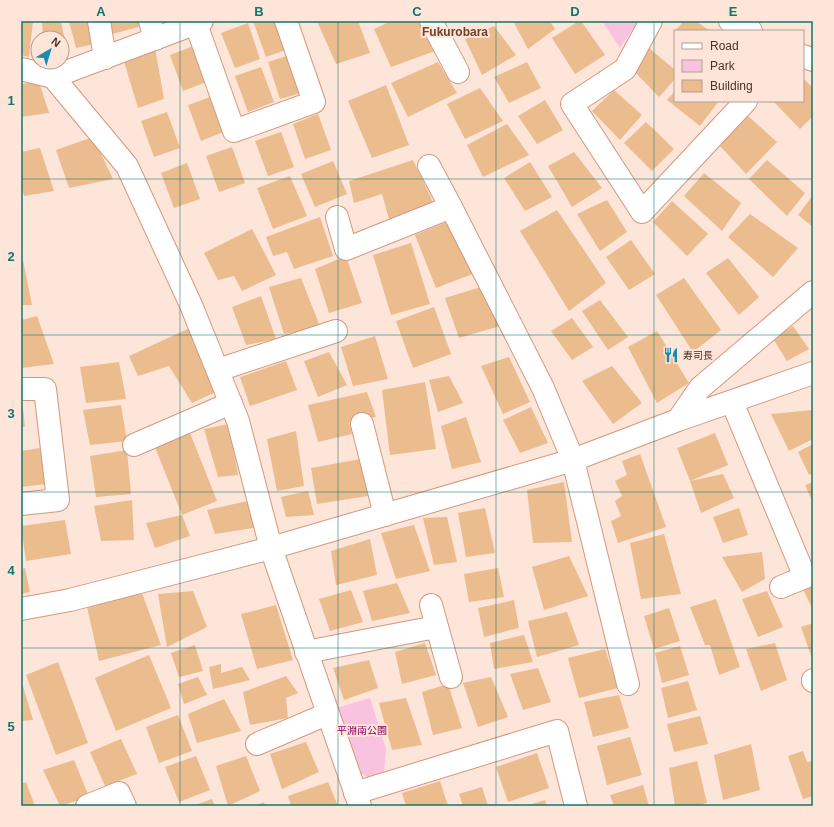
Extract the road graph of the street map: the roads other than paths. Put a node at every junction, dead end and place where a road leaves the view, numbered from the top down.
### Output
1 (98, 21) edge
2 (286, 21) edge
3 (431, 21) edge
4 (651, 21) edge
5 (730, 21) edge
6 (199, 22) edge
7 (153, 30) edge
8 (749, 30) edge
9 (105, 58) junction
10 (21, 69) edge
11 (458, 72) dead end
12 (54, 77) junction
13 (745, 102) edge
14 (429, 166) dead end
15 (451, 207) junction
16 (337, 217) dead end
17 (813, 292) edge
18 (336, 331) dead end
19 (218, 370) junction
20 (813, 373) edge
21 (21, 389) edge
22 (732, 402) junction
23 (231, 404) junction
24 (678, 420) junction
25 (362, 424) dead end
26 (134, 445) dead end
27 (573, 460) junction
28 (21, 504) edge
29 (385, 515) junction
30 (271, 548) junction
31 (809, 575) edge
32 (781, 587) dead end
33 (431, 605) dead end
34 (21, 609) edge
35 (436, 627) junction
36 (306, 652) junction
37 (451, 677) dead end
38 (628, 684) dead end
39 (327, 714) junction
40 (257, 744) dead end
41 (358, 800) edge
42 (87, 806) edge
43 (126, 806) edge
44 (576, 806) edge

1 - 9 street
2 - 6 street
3 - 11 street
4 - 13 street
5 - 8 street
6 - 7 street
7 - 9 street
9 - 12 street
10 - 12 street
12 - 19 street
14 - 15 street
15 - 16 street
15 - 27 street
17 - 24 street
18 - 19 street
19 - 23 street
20 - 22 street
21 - 28 street
22 - 24 street
22 - 31 street
23 - 26 street
23 - 30 street
24 - 27 street
25 - 29 street
27 - 29 street
27 - 38 street
29 - 30 street
30 - 34 street
30 - 36 street
31 - 32 street
33 - 35 street
35 - 36 street
35 - 37 street
36 - 39 street
39 - 40 street
39 - 41 street
41 - 44 street
42 - 43 street

